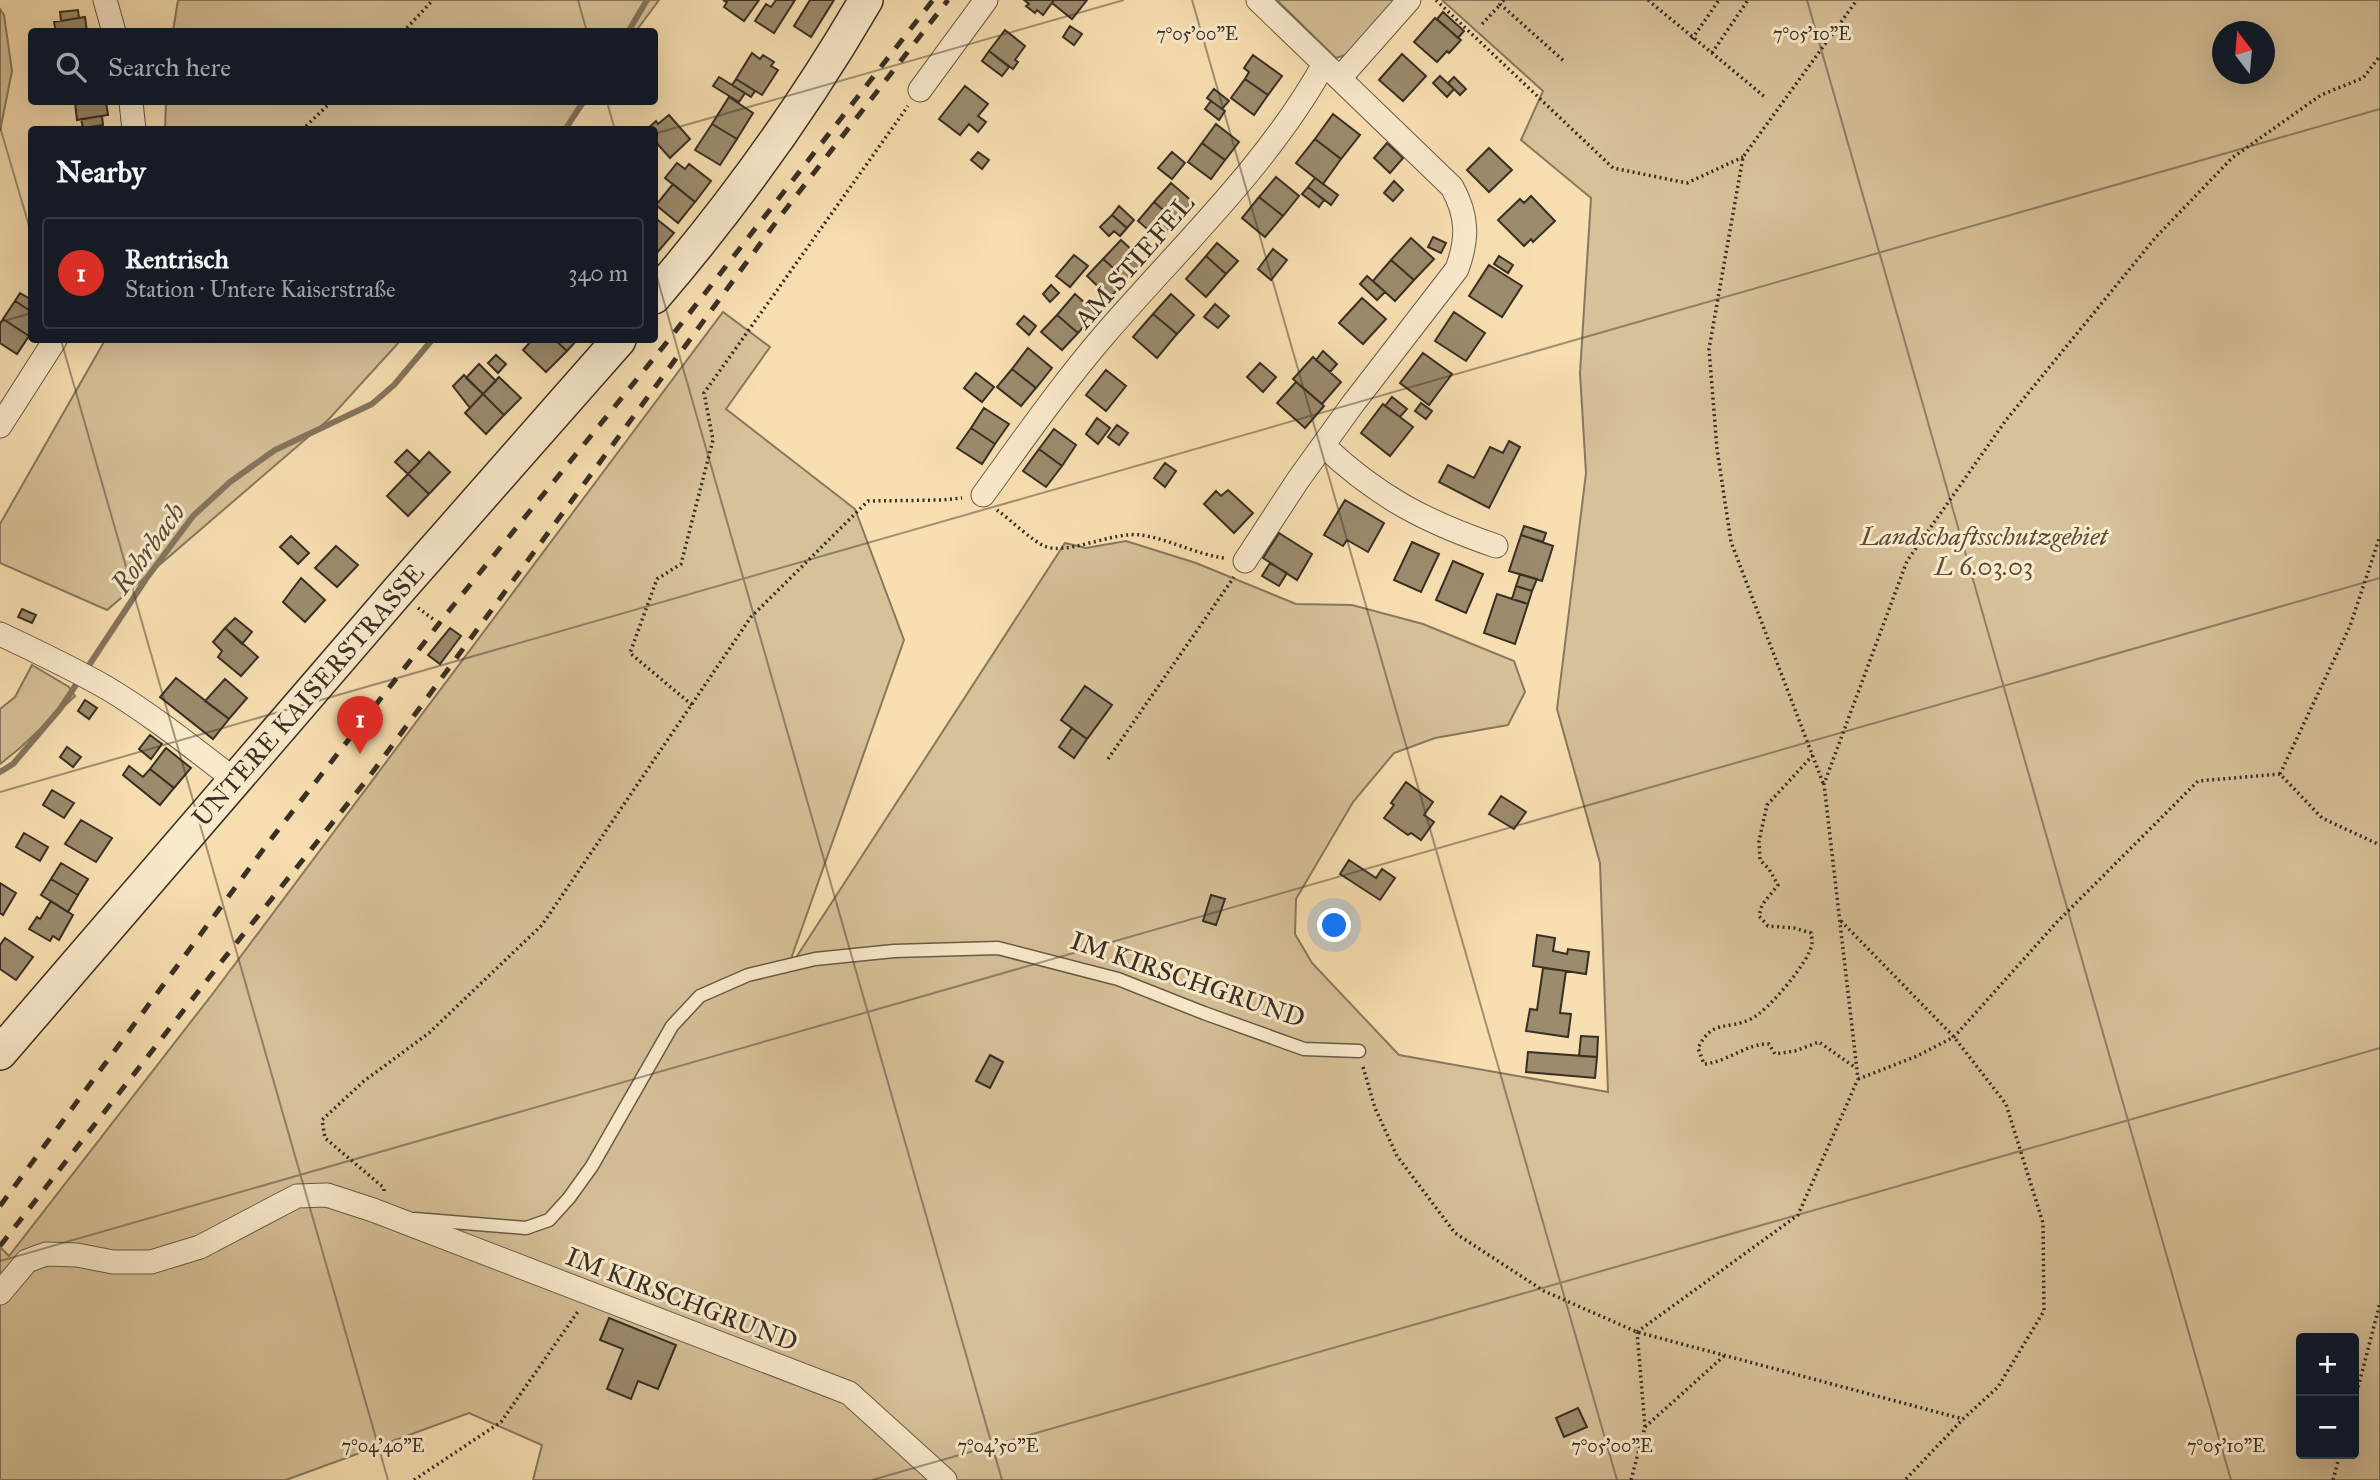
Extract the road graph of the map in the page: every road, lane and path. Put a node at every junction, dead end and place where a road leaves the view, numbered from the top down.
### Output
1 (105, 0) edge
2 (433, 0) edge
3 (866, 0) edge
4 (986, 0) edge
5 (1258, 0) edge
6 (1409, 0) edge
7 (1436, 0) edge
8 (1648, 0) edge
9 (1719, 0) edge
10 (1748, 0) edge
11 (1857, 0) edge
12 (1502, 2) edge
13 (1482, 24) dead end
14 (113, 28) edge
15 (407, 28) edge
16 (1692, 39) junction
17 (1711, 54) junction
18 (2380, 56) edge
19 (1565, 62) dead end
20 (1332, 71) junction
21 (920, 90) joint
22 (1765, 97) dead end
23 (131, 105) edge
24 (328, 105) edge
25 (134, 126) edge
26 (306, 126) edge
27 (1743, 157) junction
28 (658, 293) edge
29 (53, 343) edge
30 (616, 343) edge
31 (0, 426) edge
32 (1324, 446) junction
33 (985, 499) junction
34 (2380, 536) edge
35 (1496, 546) dead end
36 (1245, 561) junction
37 (0, 634) edge
38 (692, 705) junction
39 (1813, 755) junction
40 (1108, 759) dead end
41 (2280, 774) junction
42 (234, 780) junction
43 (1824, 784) junction
44 (2380, 845) edge
45 (1839, 919) junction
46 (1954, 1037) junction
47 (1359, 1051) joint
48 (0, 1053) edge
49 (1856, 1068) junction
50 (1858, 1079) junction
51 (380, 1212) junction
52 (0, 1293) edge
53 (591, 1294) junction
54 (2380, 1303) edge
55 (1637, 1332) junction
56 (1725, 1355) junction
57 (2356, 1396) edge
58 (1963, 1419) junction
59 (1645, 1427) junction
60 (2339, 1459) edge
61 (414, 1480) edge
62 (945, 1480) edge
63 (1632, 1480) edge
64 (1905, 1480) edge
65 (2333, 1480) edge

1 - 14 street
2 - 15 path
3 - 28 main road
4 - 21 street
5 - 20 street
6 - 20 street, AM STIEFEL
7 - 27 path
8 - 16 path
9 - 16 path
10 - 17 path
11 - 27 path
12 - 13 path
12 - 19 path
16 - 17 path
17 - 22 path
18 - 43 path
20 - 32 street
20 - 33 street, AM STIEFEL
21 - 38 path
23 - 25 street
24 - 26 path
27 - 39 path
29 - 31 street
30 - 42 main road, UNTERE KAISERSTRASSE
32 - 35 street
32 - 36 street
33 - 36 path
33 - 38 path
34 - 41 path
36 - 40 path
37 - 42 street
38 - 51 path
39 - 43 path
39 - 49 path
41 - 44 path
41 - 46 path
42 - 48 main road, UNTERE KAISERSTRASSE
43 - 45 path
45 - 46 path
45 - 49 path
46 - 50 path
46 - 58 path
47 - 51 lane, IM KIRSCHGRUND
47 - 55 path
49 - 50 path
50 - 55 path
51 - 52 street, IM KIRSCHGRUND
51 - 53 street, IM KIRSCHGRUND
53 - 61 path
53 - 62 street, IM KIRSCHGRUND
54 - 57 path
55 - 56 path
55 - 59 path
56 - 58 path
56 - 59 path
58 - 64 path
59 - 63 path
60 - 65 path

